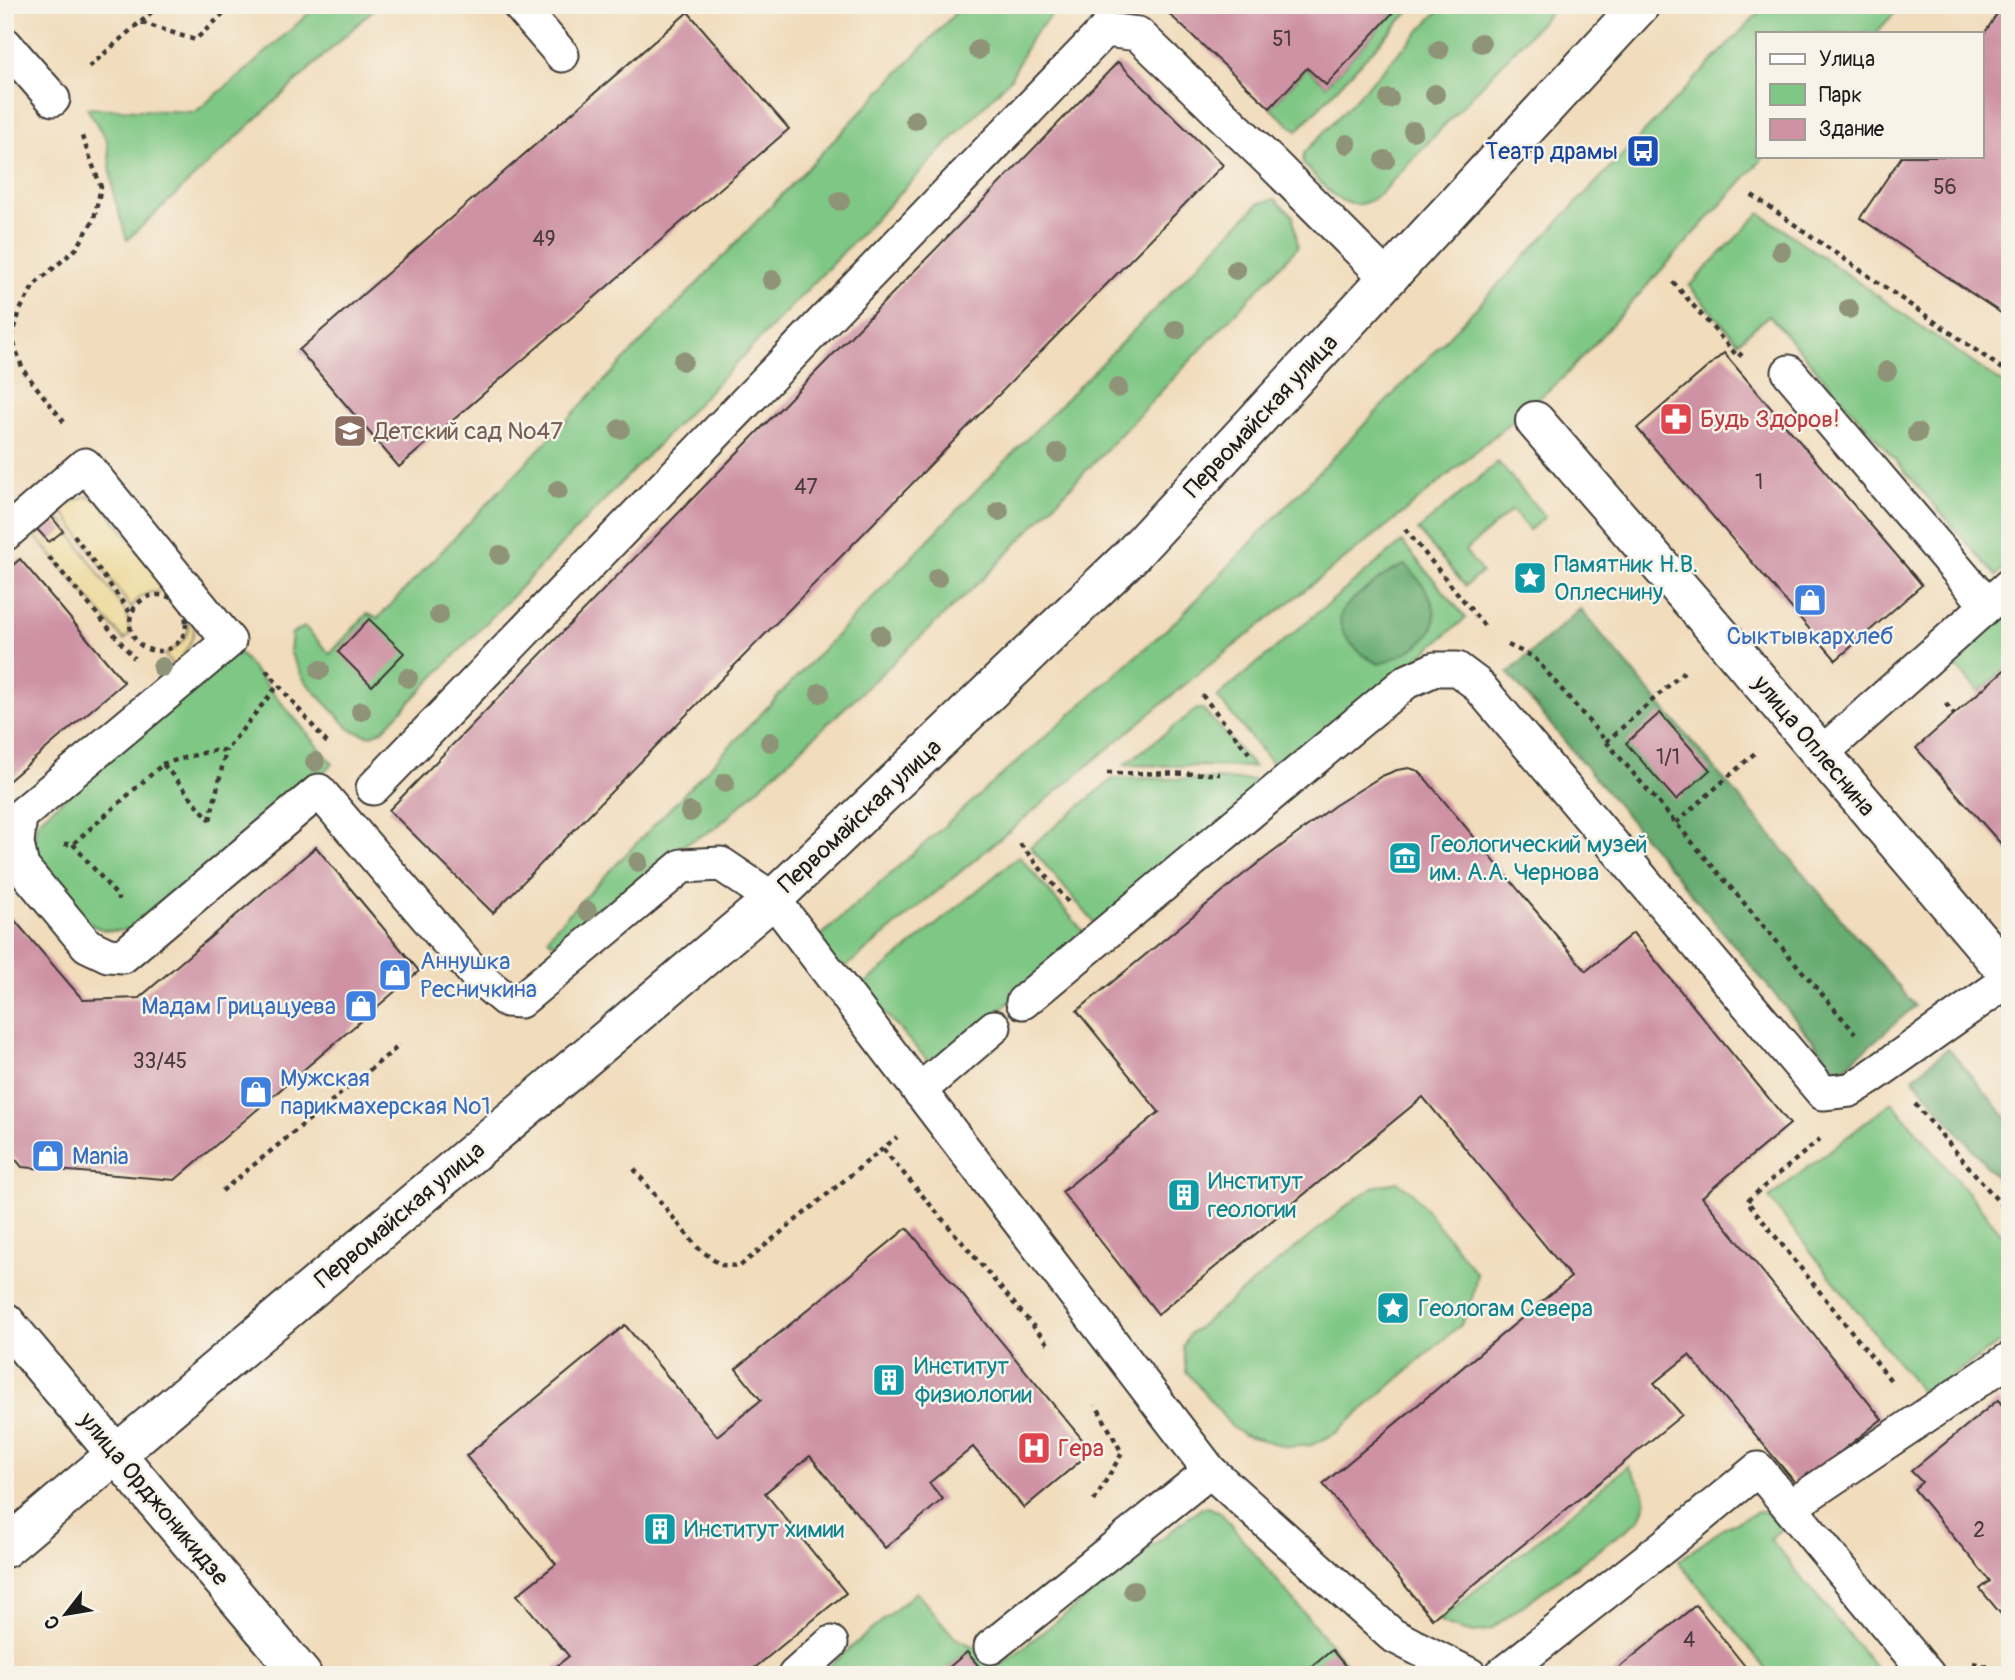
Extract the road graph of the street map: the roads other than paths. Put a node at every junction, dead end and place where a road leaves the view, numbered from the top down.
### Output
1 (519, 5) edge
2 (1127, 5) edge
3 (1640, 5) edge
4 (1105, 30) junction
5 (5, 44) edge
6 (562, 55) dead end
7 (53, 99) road end
8 (1388, 279) junction
9 (1789, 372) road end
10 (1535, 421) dead end
11 (12, 528) edge
12 (1998, 595) edge
13 (1821, 754) junction
14 (335, 809) junction
15 (773, 899) junction
16 (2010, 977) edge
17 (1023, 1002) dead end
18 (994, 1027) dead end
19 (926, 1099) junction
20 (5, 1322) edge
21 (2010, 1359) edge
22 (117, 1455) junction
23 (1210, 1471) junction
24 (1790, 1507) junction
25 (5, 1548) edge
26 (831, 1643) dead end
27 (991, 1647) dead end
28 (302, 1675) edge
29 (795, 1675) edge
30 (1471, 1675) edge
31 (1500, 1675) edge
32 (1928, 1675) edge

1 - 6 lane
2 - 4 lane
3 - 8 main road, Первомайская улица
4 - 8 lane
4 - 14 lane
5 - 7 lane
8 - 15 main road, Первомайская улица
9 - 12 lane
10 - 13 main road, улица Оплеснина
11 - 14 lane
12 - 13 lane
13 - 16 main road, улица Оплеснина
14 - 15 lane
15 - 19 lane
15 - 22 main road, Первомайская улица
16 - 17 lane
18 - 19 lane
19 - 23 lane
20 - 22 main road, улица Орджоникидзе
21 - 24 lane
22 - 25 main road, Первомайская улица
22 - 28 main road, улица Орджоникидзе
23 - 27 lane
23 - 30 lane
24 - 31 lane
24 - 32 lane
26 - 29 lane

